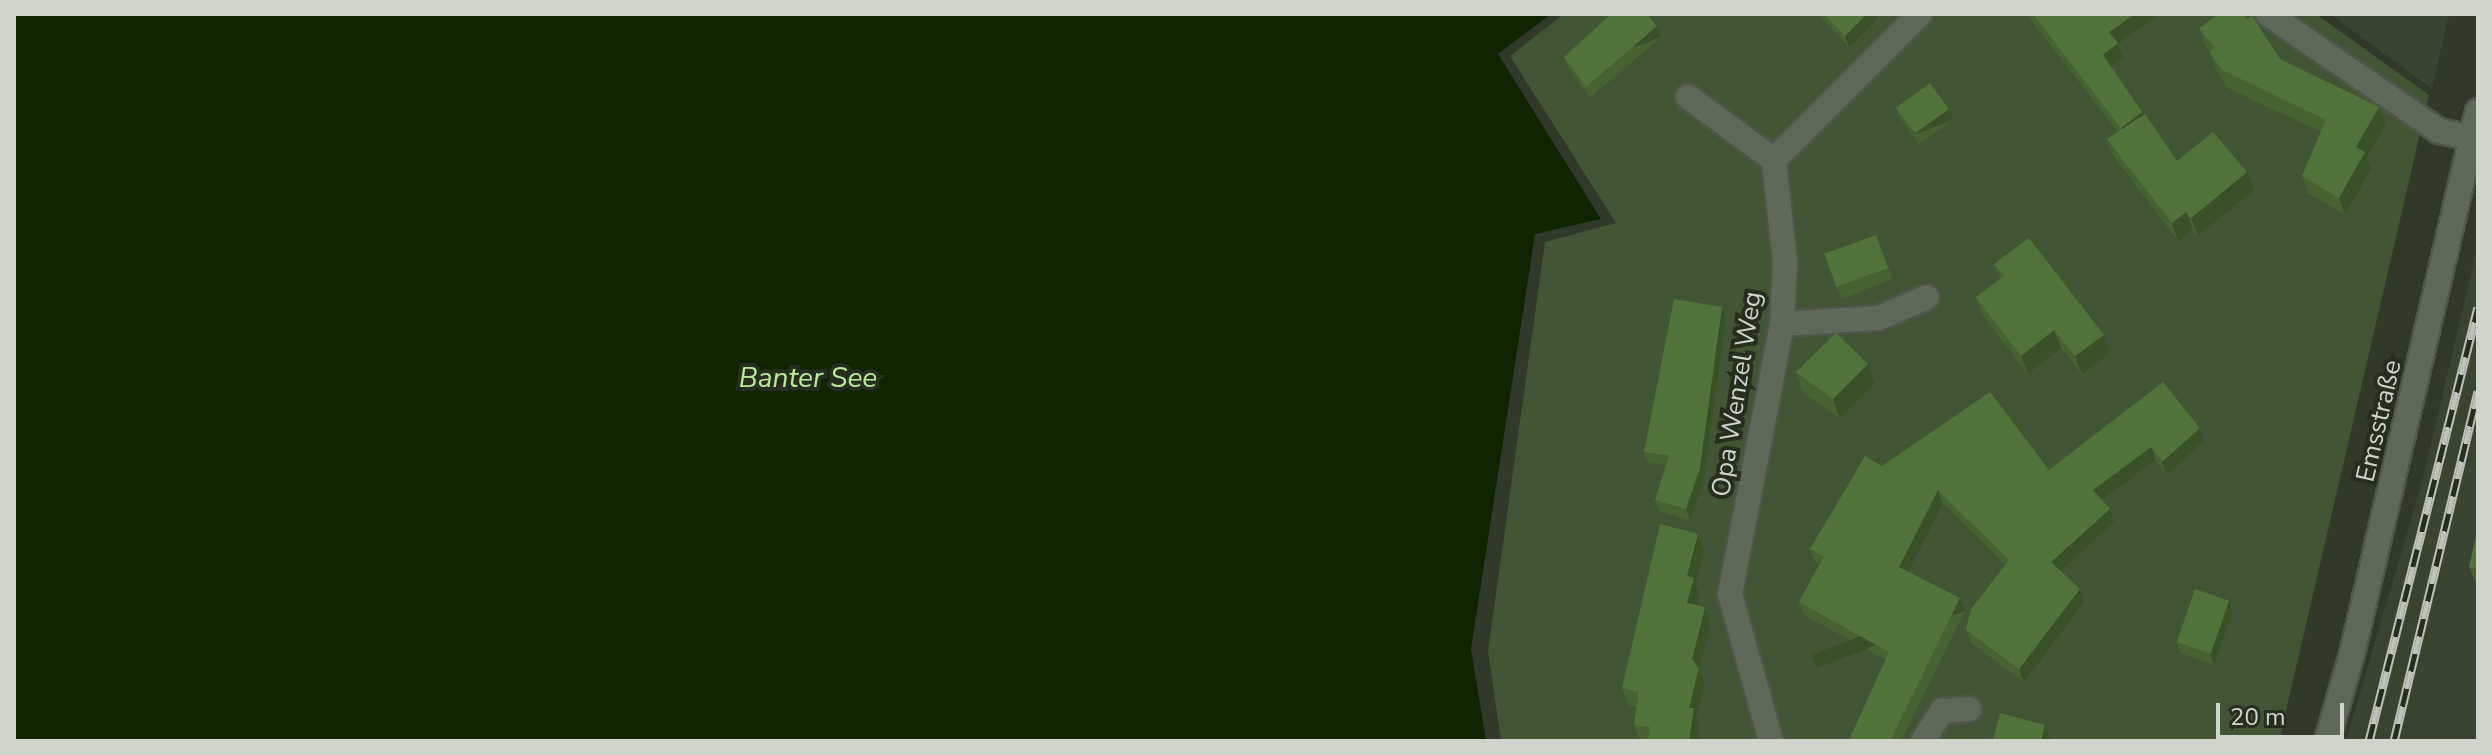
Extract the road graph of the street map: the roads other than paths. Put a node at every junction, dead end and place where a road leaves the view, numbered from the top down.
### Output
1 (1920, 14) edge
2 (2268, 14) edge
3 (1688, 97) dead end
4 (2478, 111) edge
5 (2472, 138) junction
6 (1774, 160) junction
7 (1927, 297) dead end
8 (1782, 324) junction
9 (1969, 709) dead end
10 (1771, 741) edge
11 (1923, 741) edge
12 (2327, 741) edge

1 - 6 street
2 - 5 street
3 - 6 street
4 - 5 street, Emsstraße
5 - 12 street, Emsstraße
6 - 8 street, Opa Wenzel Weg
7 - 8 street
8 - 10 street, Opa Wenzel Weg
9 - 11 street

